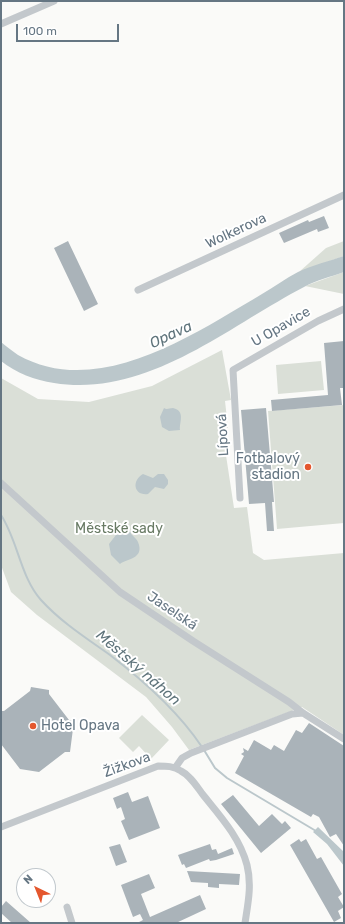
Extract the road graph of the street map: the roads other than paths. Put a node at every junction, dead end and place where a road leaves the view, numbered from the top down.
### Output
1 (54, 1) edge
2 (1, 24) edge
3 (344, 195) edge
4 (138, 290) dead end
5 (344, 309) edge
6 (233, 370) joint
7 (1, 483) edge
8 (240, 498) dead end
9 (303, 713) junction
10 (344, 739) edge
11 (175, 768) junction
12 (1, 827) edge
13 (67, 907) dead end
14 (72, 923) edge
15 (245, 923) edge

1 - 2 street
3 - 4 street, Wolkerova
5 - 6 street, U Opavice
6 - 8 street, Lípová
7 - 9 street, Jaselská
9 - 10 street, Jaselská
9 - 11 street
11 - 12 street, Žižkova
11 - 15 street
13 - 14 street

